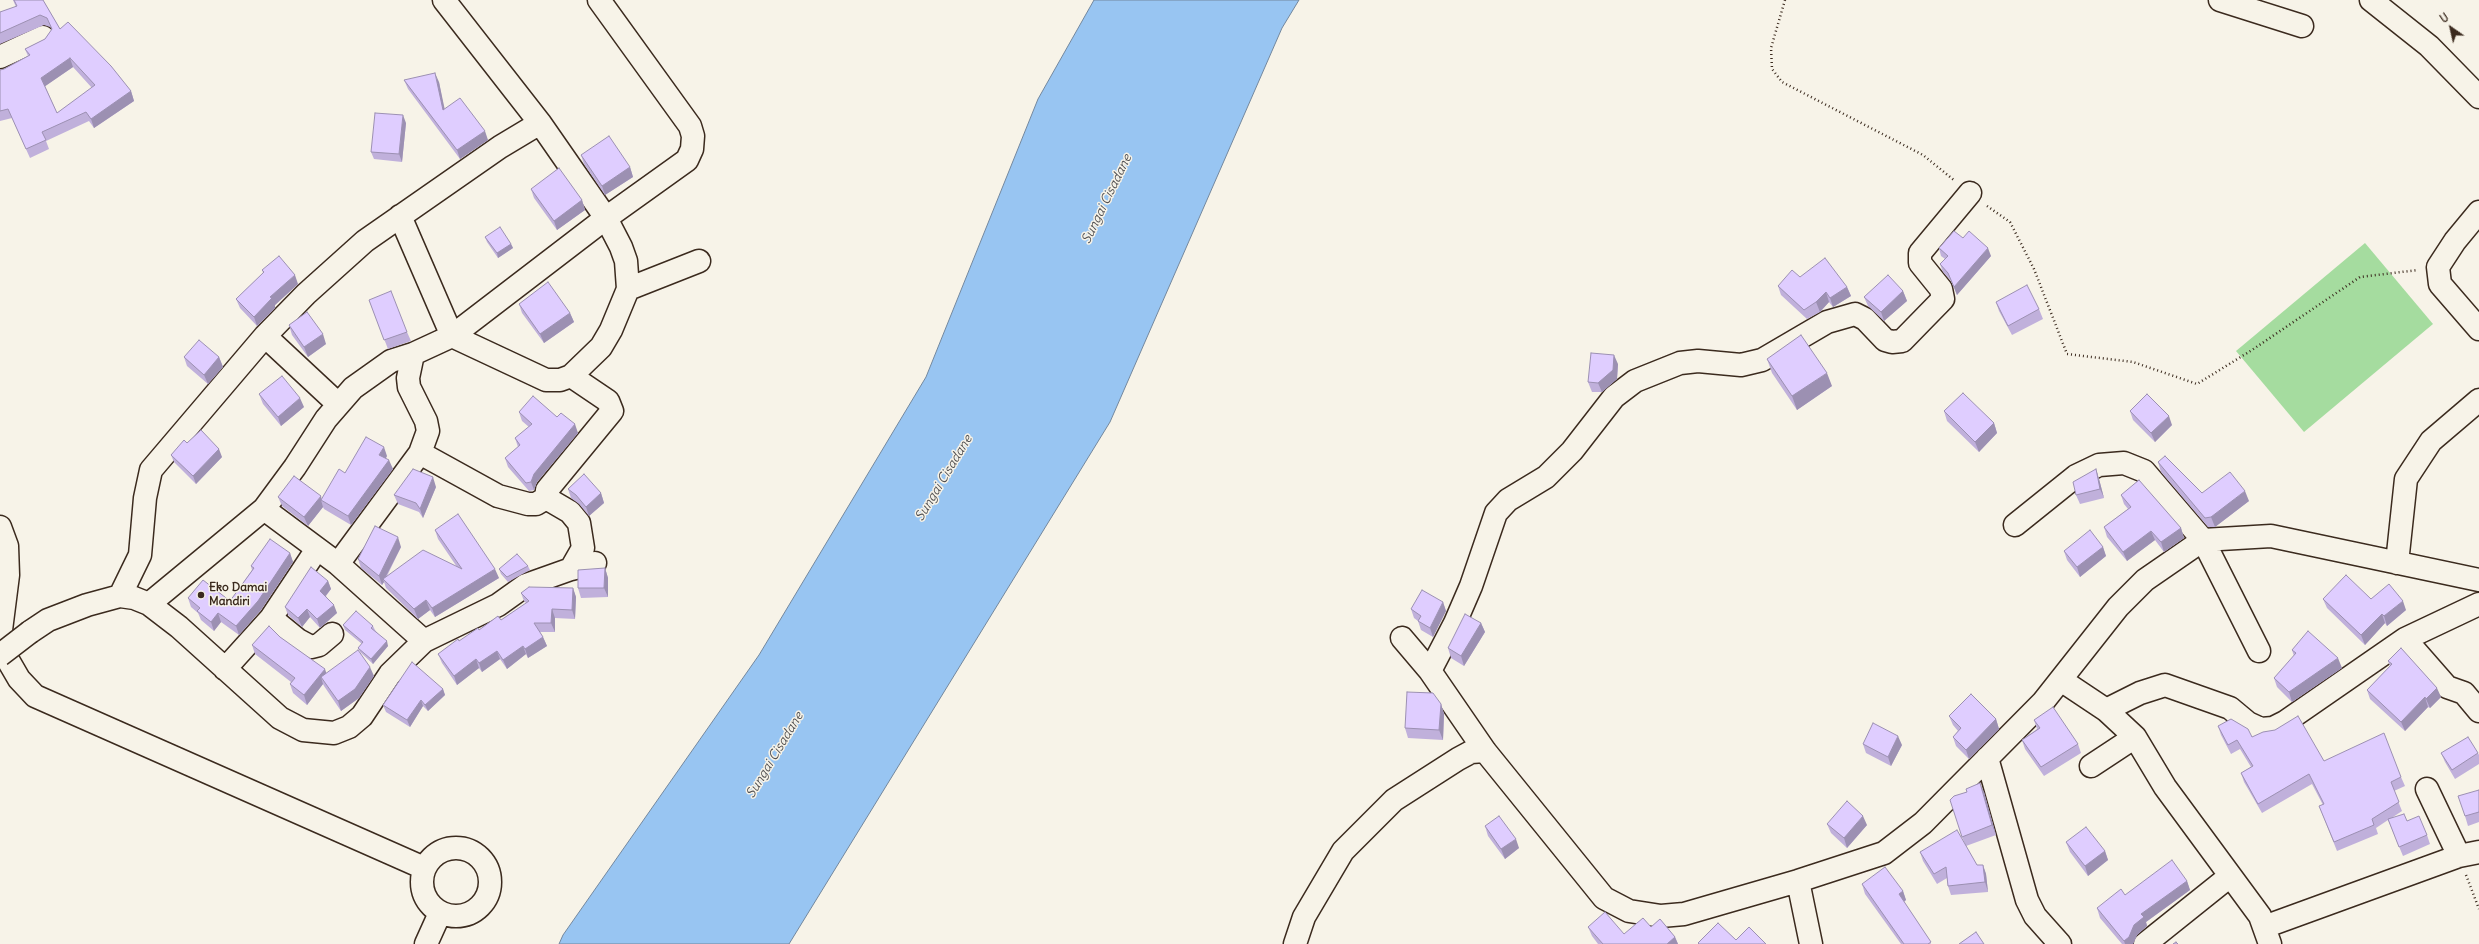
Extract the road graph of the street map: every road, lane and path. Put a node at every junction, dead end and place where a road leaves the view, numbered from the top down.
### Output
1 (444, 0) edge
2 (599, 0) edge
3 (1785, 0) edge
4 (2220, 0) edge
5 (2371, 0) edge
6 (2302, 26) dead end
7 (43, 37) dead end
8 (0, 57) edge
9 (2477, 90) edge
10 (540, 123) junction
11 (1970, 193) junction
12 (2479, 212) edge
13 (400, 216) junction
14 (606, 218) junction
15 (699, 261) dead end
16 (2438, 267) junction
17 (628, 289) junction
18 (2479, 329) edge
19 (265, 336) junction
20 (452, 336) junction
21 (413, 354) junction
22 (571, 376) junction
23 (2479, 400) edge
24 (338, 404) junction
25 (420, 453) junction
26 (546, 498) junction
27 (264, 509) junction
28 (2015, 525) dead end
29 (0, 527) edge
30 (2203, 540) junction
31 (317, 549) junction
32 (2397, 562) junction
33 (595, 563) dead end
34 (338, 564) junction
35 (571, 568) junction
36 (2479, 580) edge
37 (120, 596) junction
38 (149, 604) junction
39 (2479, 604) edge
40 (271, 618) junction
41 (332, 634) dead end
42 (1402, 638) dead end
43 (2405, 639) junction
44 (424, 641) junction
45 (2258, 651) dead end
46 (0, 656) edge
47 (225, 669) junction
48 (1430, 671) junction
49 (2061, 680) junction
50 (2106, 710) junction
51 (2479, 711) edge
52 (2135, 737) junction
53 (1485, 751) junction
54 (1987, 758) junction
55 (2091, 766) dead end
56 (2427, 789) dead end
57 (2469, 854) edge
58 (424, 868) junction
59 (2230, 876) junction
60 (1798, 881) junction
61 (2479, 909) edge
62 (440, 913) junction
63 (2267, 935) edge
64 (426, 944) edge
65 (1295, 944) edge
66 (1811, 944) edge
67 (2060, 944) edge
68 (2145, 944) edge

1 - 10 street
2 - 14 street
3 - 11 path
4 - 6 street
5 - 9 street
7 - 8 street
10 - 13 street
10 - 14 street
11 - 16 path
11 - 48 street
12 - 16 street
13 - 19 street
13 - 20 street
14 - 17 street
14 - 20 street
15 - 17 street
16 - 18 street
17 - 22 street
19 - 24 street
19 - 37 street
20 - 21 street
20 - 22 street
21 - 24 street
21 - 25 street
22 - 26 street
23 - 32 street
24 - 27 street
25 - 26 street
25 - 34 street
26 - 35 street
27 - 31 street
27 - 38 street
28 - 30 street
29 - 58 street
30 - 32 street
30 - 45 street
30 - 49 street
31 - 34 street
31 - 40 street
32 - 36 street
33 - 35 street
34 - 44 street
35 - 44 street
37 - 38 street
37 - 46 street, bridge
38 - 47 street
39 - 43 street
40 - 41 street
40 - 47 street
42 - 48 street
43 - 50 street
43 - 51 street
44 - 47 street
48 - 53 street
49 - 50 street
49 - 54 street
50 - 52 street
52 - 55 street
52 - 59 street
53 - 60 street
53 - 65 street
54 - 60 street
54 - 67 street
56 - 57 street
57 - 61 path
57 - 63 street
58 - 62 street
58 - 62 street
59 - 63 street
59 - 68 street
60 - 66 street
62 - 64 street

